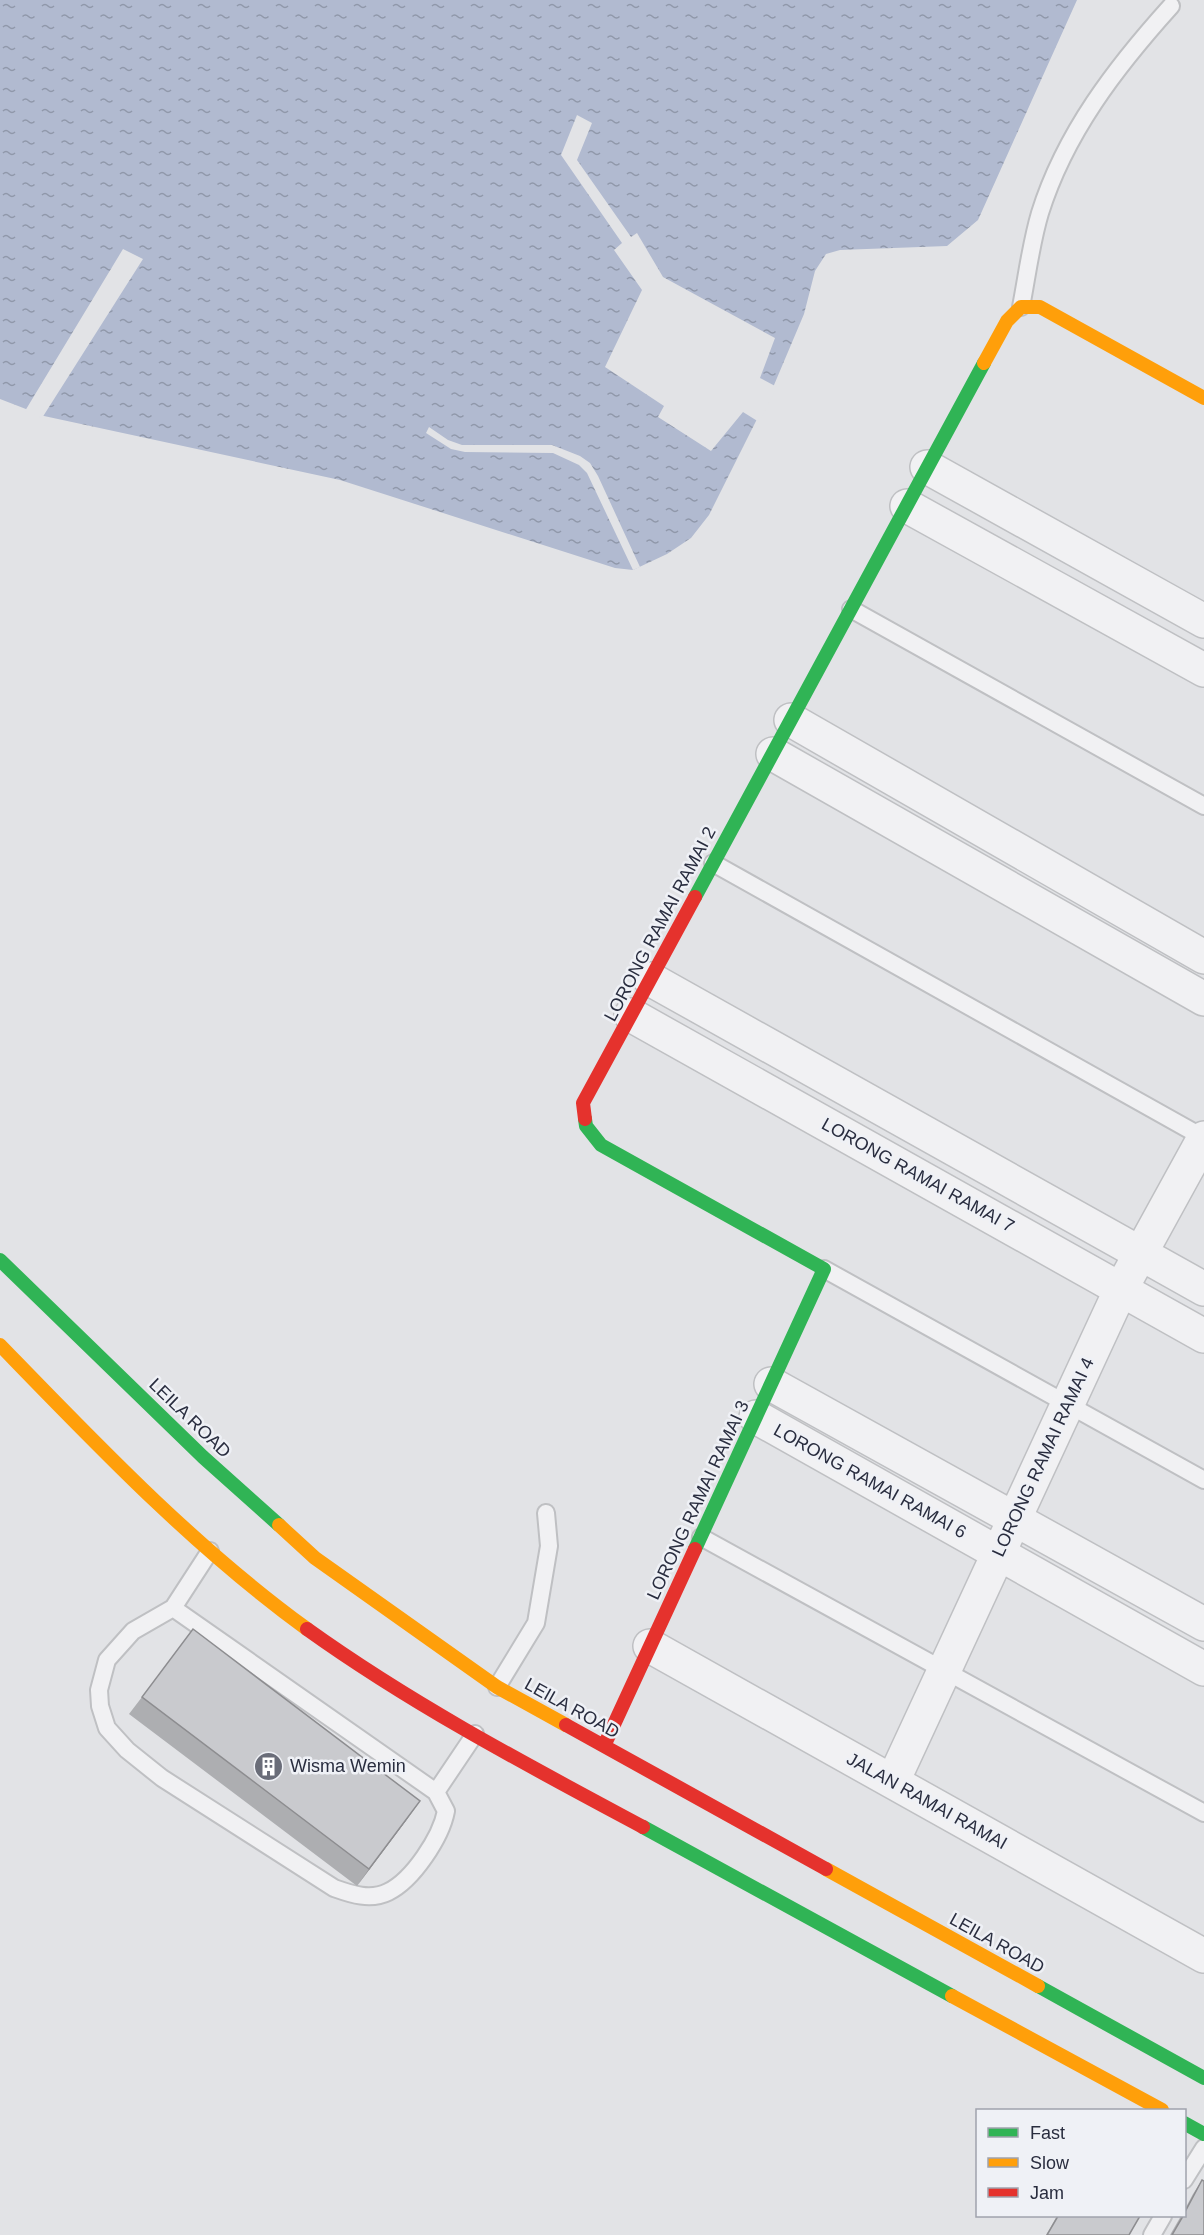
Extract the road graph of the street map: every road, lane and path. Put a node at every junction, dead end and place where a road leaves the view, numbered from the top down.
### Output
1 (1171, 6) dead end
2 (1021, 307) junction
3 (1204, 398) edge
4 (927, 467) junction
5 (907, 506) junction
6 (851, 609) junction
7 (1204, 621) edge
8 (1204, 670) edge
9 (791, 720) junction
10 (772, 754) junction
11 (1204, 806) edge
12 (713, 863) junction
13 (1204, 957) edge
14 (650, 980) junction
15 (1204, 999) edge
16 (631, 1015) junction
17 (1204, 1138) edge
18 (1140, 1254) junction
19 (0, 1260) edge
20 (825, 1269) junction
21 (1121, 1289) junction
22 (1204, 1289) edge
23 (1204, 1336) edge
24 (0, 1345) edge
25 (771, 1384) junction
26 (1068, 1404) junction
27 (756, 1417) junction
28 (1204, 1480) edge
29 (546, 1513) dead end
30 (1014, 1519) junction
31 (700, 1537) junction
32 (210, 1551) junction
33 (999, 1553) junction
34 (173, 1608) junction
35 (1204, 1624) edge
36 (650, 1646) junction
37 (1204, 1669) edge
38 (944, 1670) junction
39 (497, 1686) junction
40 (475, 1734) junction
41 (603, 1746) junction
42 (893, 1781) junction
43 (436, 1792) junction
44 (1204, 1813) edge
45 (1204, 1956) edge
46 (1204, 2078) edge
47 (1160, 2109) edge
48 (1186, 2124) edge
49 (1204, 2134) edge
50 (1204, 2148) edge
51 (1186, 2178) edge
52 (1162, 2217) edge
53 (1152, 2235) edge

1 - 2 lane
2 - 3 main road
2 - 4 main road, LORONG RAMAI RAMAI 2
4 - 5 main road, LORONG RAMAI RAMAI 2
4 - 7 street
5 - 6 main road, LORONG RAMAI RAMAI 2
5 - 8 street
6 - 9 main road, LORONG RAMAI RAMAI 2
6 - 11 lane
9 - 10 main road, LORONG RAMAI RAMAI 2
9 - 13 street
10 - 12 main road, LORONG RAMAI RAMAI 2
10 - 15 street
12 - 14 main road, LORONG RAMAI RAMAI 2
12 - 17 lane
14 - 16 main road, LORONG RAMAI RAMAI 2
14 - 18 street
16 - 20 main road, LORONG RAMAI RAMAI 2
16 - 21 street, LORONG RAMAI RAMAI 7
17 - 18 street, LORONG RAMAI RAMAI 4
18 - 21 street, LORONG RAMAI RAMAI 4
18 - 22 street
19 - 39 main road, LEILA ROAD
20 - 25 main road, LORONG RAMAI RAMAI 3
20 - 26 lane
21 - 23 street, LORONG RAMAI RAMAI 7
21 - 26 street, LORONG RAMAI RAMAI 4
24 - 32 main road
25 - 27 main road, LORONG RAMAI RAMAI 3
25 - 30 street, LORONG RAMAI RAMAI 6
26 - 28 lane
26 - 30 street, LORONG RAMAI RAMAI 4
27 - 31 main road, LORONG RAMAI RAMAI 3
27 - 33 street, LORONG RAMAI RAMAI 6
29 - 39 lane
30 - 33 street, LORONG RAMAI RAMAI 4
30 - 35 street, LORONG RAMAI RAMAI 6
31 - 36 main road, LORONG RAMAI RAMAI 3
31 - 38 lane
32 - 34 lane
32 - 40 main road
33 - 37 street, LORONG RAMAI RAMAI 6
33 - 38 street, LORONG RAMAI RAMAI 4
34 - 43 lane
34 - 43 lane
36 - 41 main road, LORONG RAMAI RAMAI 3
36 - 42 street, JALAN RAMAI RAMAI
38 - 42 street, LORONG RAMAI RAMAI 4
38 - 44 lane
39 - 41 main road, LEILA ROAD
40 - 43 lane
40 - 47 main road
41 - 46 main road, LEILA ROAD
42 - 45 street, JALAN RAMAI RAMAI
48 - 49 main road
50 - 51 lane
52 - 53 lane

